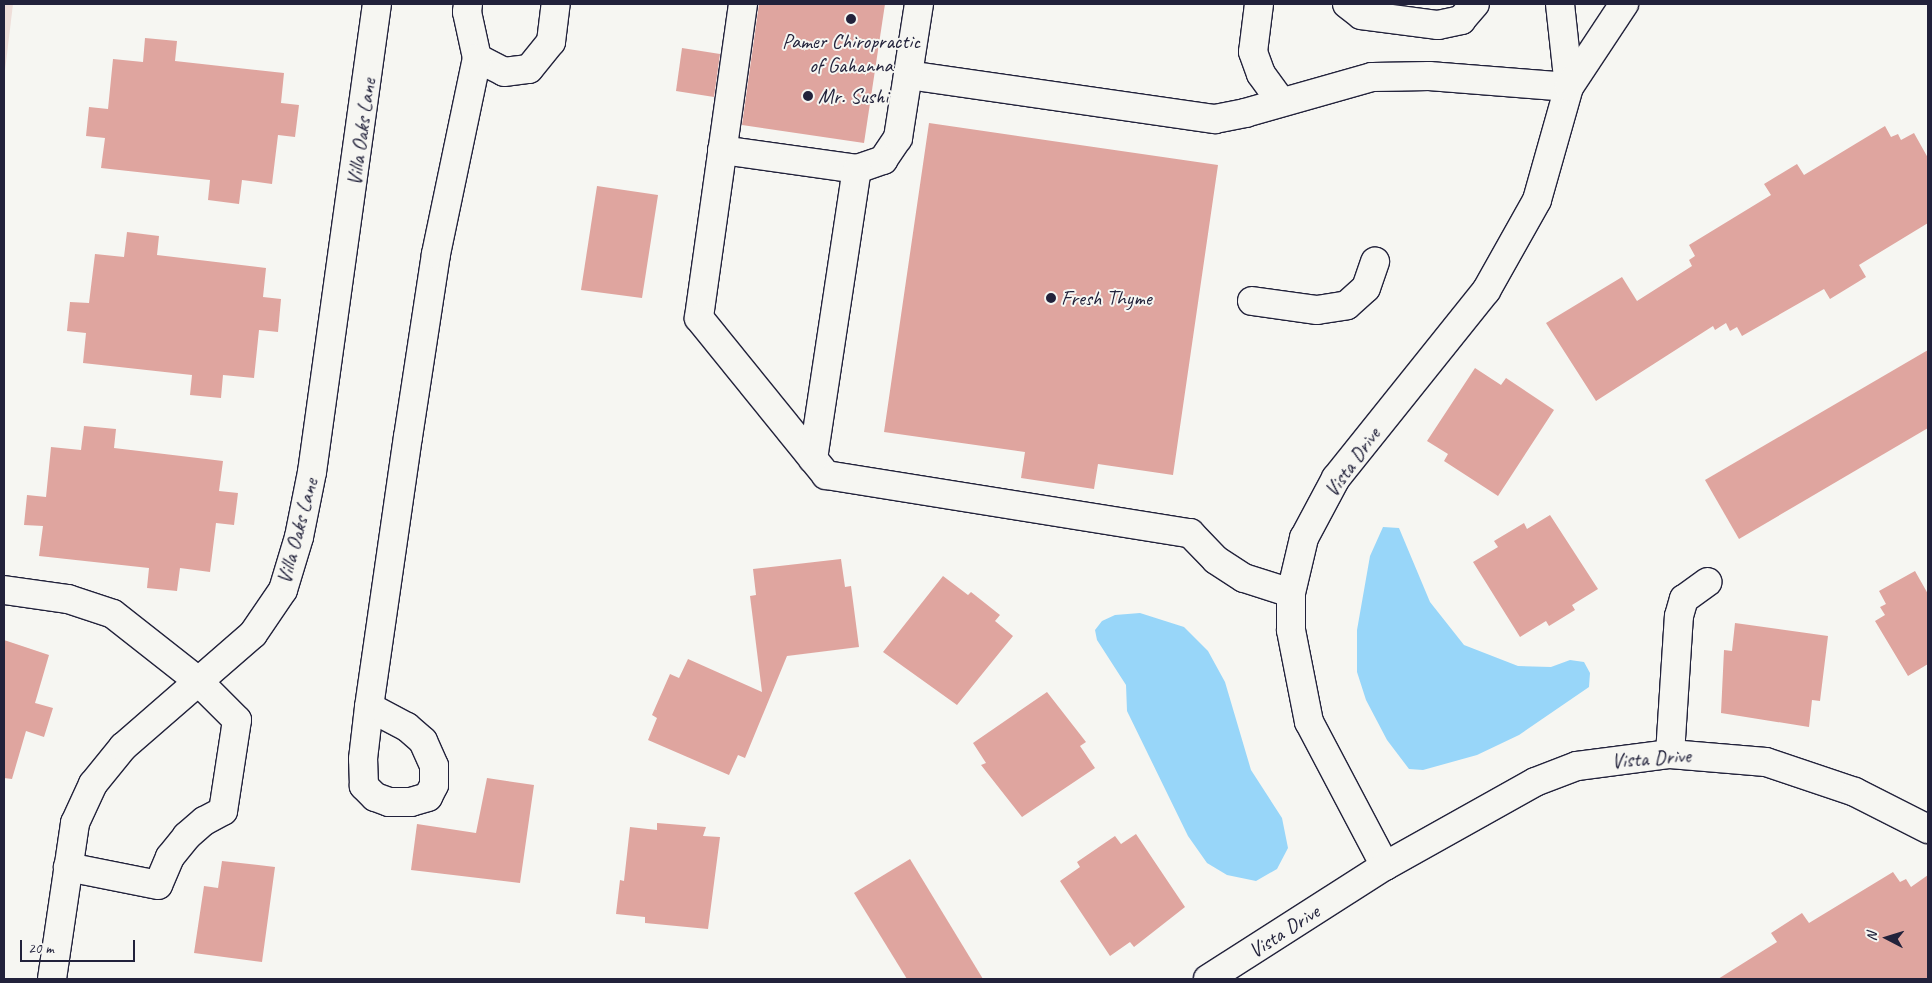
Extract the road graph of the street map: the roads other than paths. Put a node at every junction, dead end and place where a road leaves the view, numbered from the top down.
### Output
1 (377, 4) edge
2 (468, 4) edge
3 (556, 4) edge
4 (743, 4) edge
5 (919, 4) edge
6 (1259, 4) edge
7 (1347, 4) edge
8 (1475, 4) edge
9 (1560, 4) edge
10 (1624, 4) edge
11 (477, 58) junction
12 (908, 75) junction
13 (1569, 87) junction
14 (1281, 102) junction
15 (722, 150) junction
16 (857, 169) junction
17 (1375, 262) dead end
18 (1252, 300) dead end
19 (813, 460) junction
20 (1707, 582) dead end
21 (4, 590) edge
22 (1291, 593) junction
23 (198, 682) junction
24 (369, 707) dead end
25 (1670, 754) junction
26 (1928, 829) edge
27 (1385, 866) junction
28 (68, 867) junction
29 (52, 979) edge
30 (1208, 979) edge

1 - 23 street, Villa Oaks Lane
2 - 11 street
3 - 11 street
4 - 15 street
5 - 12 street
6 - 14 street
7 - 8 street
9 - 13 street, Vista Drive
10 - 13 street, Vista Drive
11 - 24 street
12 - 14 street
12 - 16 street
13 - 14 street
13 - 22 street, Vista Drive
15 - 16 street
15 - 19 street
16 - 19 street
17 - 18 street
19 - 22 street
20 - 25 street
21 - 23 street
22 - 27 street, Vista Drive
23 - 28 street, Villa Oaks Lane
23 - 28 street
25 - 26 street, Vista Drive
25 - 27 street, Vista Drive
27 - 30 street, Vista Drive
28 - 29 street, Villa Oaks Lane

